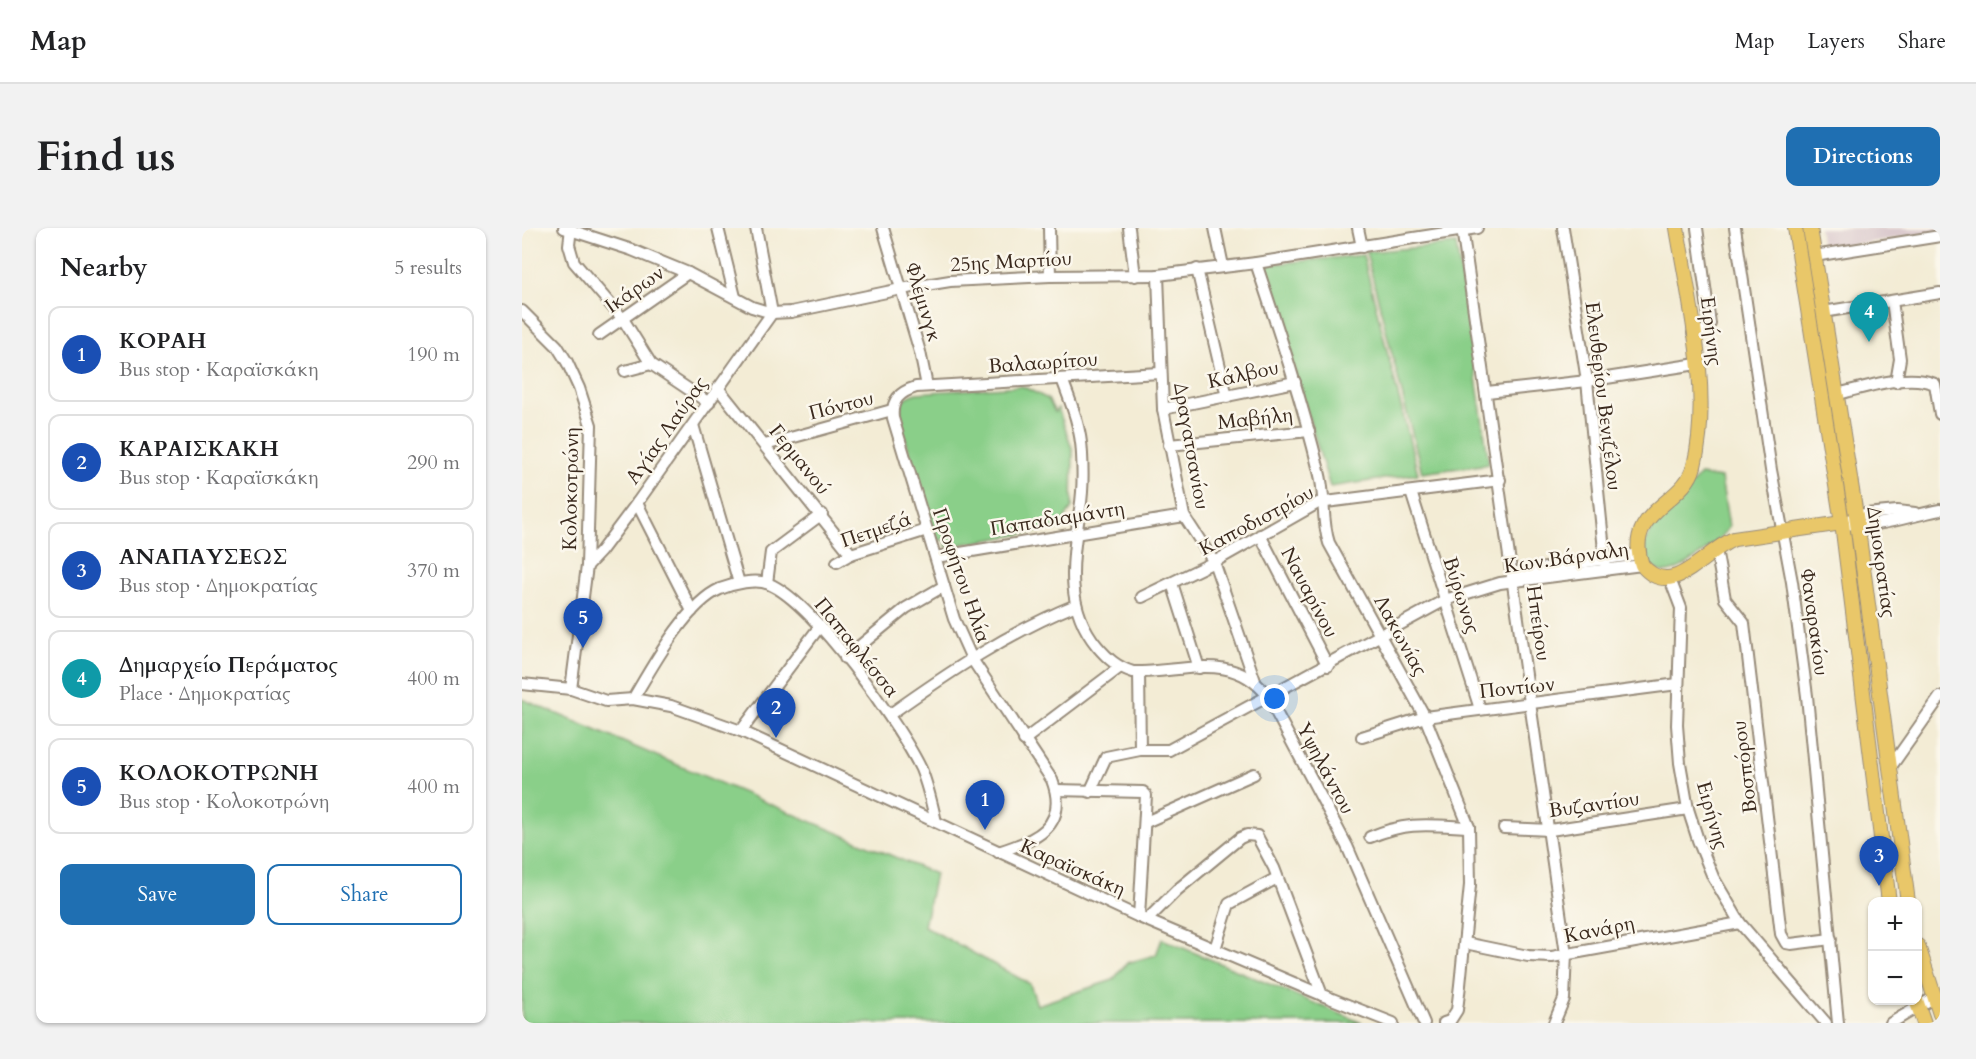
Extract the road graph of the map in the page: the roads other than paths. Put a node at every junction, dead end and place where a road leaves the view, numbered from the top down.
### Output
1 (718, 228) edge
2 (756, 228) edge
3 (883, 228) edge
4 (1049, 228) edge
5 (1129, 228) edge
6 (1215, 228) edge
7 (1358, 228) edge
8 (1476, 228) edge
9 (1563, 228) edge
10 (1677, 228) edge
11 (1697, 228) edge
12 (1735, 228) edge
13 (1795, 228) edge
14 (1810, 228) edge
15 (568, 229) edge
16 (1463, 229) edge
17 (1940, 236) edge
18 (1362, 247) junction
19 (1814, 256) junction
20 (1256, 263) junction
21 (1223, 266) junction
22 (1197, 269) junction
23 (688, 273) junction
24 (1158, 275) junction
25 (1050, 276) junction
26 (1135, 276) junction
27 (901, 289) junction
28 (1940, 293) edge
29 (735, 297) junction
30 (1892, 301) junction
31 (522, 311) edge
32 (1823, 312) junction
33 (772, 313) junction
34 (623, 319) junction
35 (1693, 333) junction
36 (599, 335) dead end
37 (651, 364) junction
38 (1697, 364) junction
39 (625, 371) dead end
40 (1160, 374) junction
41 (1062, 379) junction
42 (1295, 381) junction
43 (1587, 381) junction
44 (1896, 382) junction
45 (927, 386) junction
46 (718, 388) junction
47 (1487, 392) junction
48 (1837, 394) junction
49 (1227, 397) junction
50 (709, 404) junction
51 (1163, 409) junction
52 (892, 410) junction
53 (1940, 414) edge
54 (693, 425) junction
55 (1309, 431) junction
56 (765, 445) junction
57 (1169, 445) junction
58 (1500, 480) junction
59 (1411, 492) junction
60 (637, 502) junction
61 (1323, 502) junction
62 (1940, 510) edge
63 (822, 514) junction
64 (1184, 516) junction
65 (1857, 521) junction
66 (1842, 523) junction
67 (927, 530) junction
68 (1782, 530) junction
69 (1076, 533) junction
70 (1260, 535) junction
71 (1716, 549) junction
72 (851, 554) junction
73 (936, 557) junction
74 (1640, 559) junction
75 (837, 562) dead end
76 (1214, 562) junction
77 (1605, 564) junction
78 (587, 566) junction
79 (1514, 578) junction
80 (1670, 579) junction
81 (739, 583) junction
82 (767, 583) junction
83 (1172, 584) junction
84 (944, 586) junction
85 (1142, 597) dead end
86 (1445, 600) junction
87 (1076, 605) junction
88 (692, 611) junction
89 (820, 626) junction
90 (1380, 633) junction
91 (845, 658) junction
92 (972, 659) junction
93 (1328, 666) junction
94 (1119, 668) junction
95 (1199, 668) junction
96 (1139, 672) junction
97 (1255, 681) junction
98 (522, 684) edge
99 (1678, 684) junction
100 (571, 689) junction
101 (1267, 695) junction
102 (1940, 697) edge
103 (633, 699) junction
104 (1532, 705) junction
105 (1480, 709) junction
106 (889, 715) junction
107 (1425, 717) junction
108 (741, 731) junction
109 (1362, 737) dead end
110 (1024, 740) junction
111 (1140, 750) junction
112 (1890, 768) junction
113 (1254, 774) dead end
114 (1056, 790) junction
115 (1090, 792) junction
116 (1688, 809) junction
117 (936, 822) junction
118 (1146, 822) junction
119 (1468, 827) junction
120 (1504, 828) dead end
121 (1550, 830) junction
122 (1370, 837) dead end
123 (998, 852) junction
124 (1277, 878) junction
125 (1888, 897) edge
126 (1907, 897) edge
127 (1144, 918) junction
128 (1740, 923) junction
129 (1831, 939) junction
130 (1465, 943) junction
131 (1215, 949) junction
132 (1919, 951) edge
133 (1566, 954) junction
134 (1322, 996) junction
135 (1934, 998) junction
136 (1922, 1002) edge
137 (1916, 1005) edge
138 (1917, 1005) edge
139 (1940, 1014) edge
140 (1393, 1023) edge
141 (1424, 1023) edge
142 (1444, 1023) edge
143 (1554, 1023) edge
144 (1826, 1023) edge
145 (1838, 1023) edge
146 (1891, 1023) edge
147 (1924, 1023) edge

1 - 29 street
2 - 33 street
3 - 27 street, Φλέμινγκ
4 - 25 street
5 - 26 street
6 - 21 street
7 - 18 street
8 - 16 street, 25ης Μαρτίου
9 - 43 street, Ελευθερίου Βενιζέλου
10 - 35 main road, Ειρήνης
11 - 35 street
12 - 68 street, Φαναρακίου
13 - 66 main road, Δημοκρατίας
14 - 19 main road, Δημοκρατίας
15 - 23 street, 25ης Μαρτίου
15 - 34 street
16 - 18 street, 25ης Μαρτίου
16 - 47 street, Ηπείρου
17 - 19 street
18 - 20 street, 25ης Μαρτίου
19 - 32 main road, Δημοκρατίας
20 - 21 street, 25ης Μαρτίου
20 - 42 street, Λακωνίας
21 - 22 street, 25ης Μαρτίου
22 - 24 street, 25ης Μαρτίου
22 - 49 street
23 - 29 street, 25ης Μαρτίου
23 - 34 street, Ικάρων
24 - 26 street, 25ης Μαρτίου
24 - 40 street, Δραγατσανίου
25 - 26 street, 25ης Μαρτίου
25 - 27 street, 25ης Μαρτίου
27 - 33 street, 25ης Μαρτίου
27 - 45 street, Φλέμινγκ
28 - 30 street
29 - 33 street, 25ης Μαρτίου
30 - 32 street
30 - 44 street
31 - 78 street, Κολοκοτρώνη
32 - 48 main road, Δημοκρατίας
33 - 46 street, Αγίας Λαύρας
34 - 36 street, Ικάρων
34 - 37 street
35 - 38 main road, Ειρήνης
37 - 39 street
37 - 50 street
38 - 43 street
38 - 74 main road, Ειρήνης
40 - 41 street, Βαλαωρίτου
40 - 51 street, Δραγατσανίου
41 - 45 street, Βαλαωρίτου
41 - 69 street
42 - 49 street, Κάλβου
42 - 55 street, Λακωνίας
43 - 47 street
43 - 77 street, Ελευθερίου Βενιζέλου
44 - 48 street
44 - 53 street
45 - 52 street
46 - 50 street, Αγίας Λαύρας
46 - 56 street, Γερμανού
47 - 58 street, Ηπείρου
48 - 65 main road, Δημοκρατίας
49 - 51 street, Κάλβου
50 - 54 street, Αγίας Λαύρας
51 - 57 street, Δραγατσανίου
52 - 56 street, Πόντου
52 - 67 street, Προφήτου Ηλία
54 - 60 street, Αγίας Λαύρας
54 - 81 street
55 - 57 street, Μαβήλη
55 - 61 street, Λακωνίας
56 - 63 street, Γερμανού
57 - 64 street, Δραγατσανίου
58 - 59 street, Καποδιστρίου
58 - 79 street, Ηπείρου
59 - 61 street, Καποδιστρίου
59 - 86 street, Βύρωνος
60 - 78 street, Αγίας Λαύρας
60 - 88 street
61 - 70 street, Καποδιστρίου
61 - 90 street, Λακωνίας
62 - 65 street
63 - 72 street, Γερμανού
63 - 82 street
64 - 69 street, Παπαδιαμάντη
64 - 76 street, Δραγατσανίου
65 - 66 street
65 - 112 main road, Δημοκρατίας
66 - 68 main road
66 - 125 main road, Δημοκρατίας
67 - 72 street, Πετμεζά
67 - 73 street, Προφήτου Ηλία
68 - 71 main road
68 - 129 street, Φαναρακίου
69 - 73 street, Παπαδιαμάντη
69 - 87 street
70 - 76 street, Καποδιστρίου
70 - 93 street, Ναυαρίνου
71 - 80 main road
71 - 129 street, Βοσπόρου
72 - 75 street, Πετμεζά
73 - 84 street, Προφήτου Ηλία
74 - 77 street, Κων.Βάρναλη
74 - 80 main road
76 - 83 street, Καποδιστρίου
76 - 97 street, Δραγατσανίου
77 - 79 street, Κων.Βάρναλη
78 - 100 street, Κολοκοτρώνη
79 - 86 street, Κων.Βάρναλη
79 - 104 street, Ηπείρου
80 - 99 street, Ειρήνης
81 - 82 street, Παπαφλέσσα
81 - 88 street, Παπαφλέσσα
82 - 89 street, Παπαφλέσσα
83 - 85 street, Καποδιστρίου
83 - 95 street
84 - 91 street
84 - 92 street, Προφήτου Ηλία
86 - 90 street, Κων.Βάρναλη
86 - 105 street, Βύρωνος
87 - 92 street
87 - 94 street
88 - 103 street, Παπαφλέσσα
89 - 91 street, Παπαφλέσσα
89 - 108 street
90 - 93 street, Κων.Βάρναλη
90 - 107 street, Λακωνίας
91 - 106 street, Παπαφλέσσα
92 - 106 street
92 - 110 street, Προφήτου Ηλία
93 - 101 street, Κων.Βάρναλη
94 - 96 street, Υψηλάντου
94 - 110 street
95 - 96 street, Υψηλάντου
95 - 97 street, Υψηλάντου
96 - 111 street
97 - 101 street, Υψηλάντου
98 - 100 street, Καραϊσκάκη
99 - 104 street, Ποντίων
99 - 116 street, Ειρήνης
100 - 103 street, Καραϊσκάκη
101 - 111 street, Κων.Βάρναλη
101 - 141 street, Υψηλάντου
102 - 112 street
103 - 108 street, Καραϊσκάκη
104 - 105 street, Ποντίων
104 - 121 street, Ηπείρου
105 - 107 street, Ποντίων
106 - 117 street, Παπαφλέσσα
107 - 109 street, Ποντίων
107 - 119 street, Λακωνίας
108 - 117 street, Καραϊσκάκη
110 - 114 street, Προφήτου Ηλία
111 - 115 street, Κων.Βάρναλη
112 - 126 main road, Δημοκρατίας
113 - 118 street
114 - 115 street
114 - 123 street
115 - 118 street
116 - 121 street, Βυζαντίου
116 - 128 street, Ειρήνης
117 - 123 street, Καραϊσκάκη
118 - 127 street
119 - 122 street
119 - 130 street, Λακωνίας
120 - 121 street, Βυζαντίου
121 - 133 street, Ηπείρου
123 - 127 street, Καραϊσκάκη
124 - 127 street
124 - 131 street
124 - 134 street
127 - 131 street, Καραϊσκάκη
128 - 133 street, Κανάρη
128 - 144 street, Ειρήνης
129 - 145 street, Φαναρακίου
130 - 133 street, Κανάρη
130 - 142 street, Λακωνίας
131 - 134 street, Καραϊσκάκη
132 - 135 main road
133 - 143 street, Ηπείρου
134 - 140 street, Καραϊσκάκη
135 - 136 street
135 - 139 main road
137 - 146 street
138 - 147 main road

